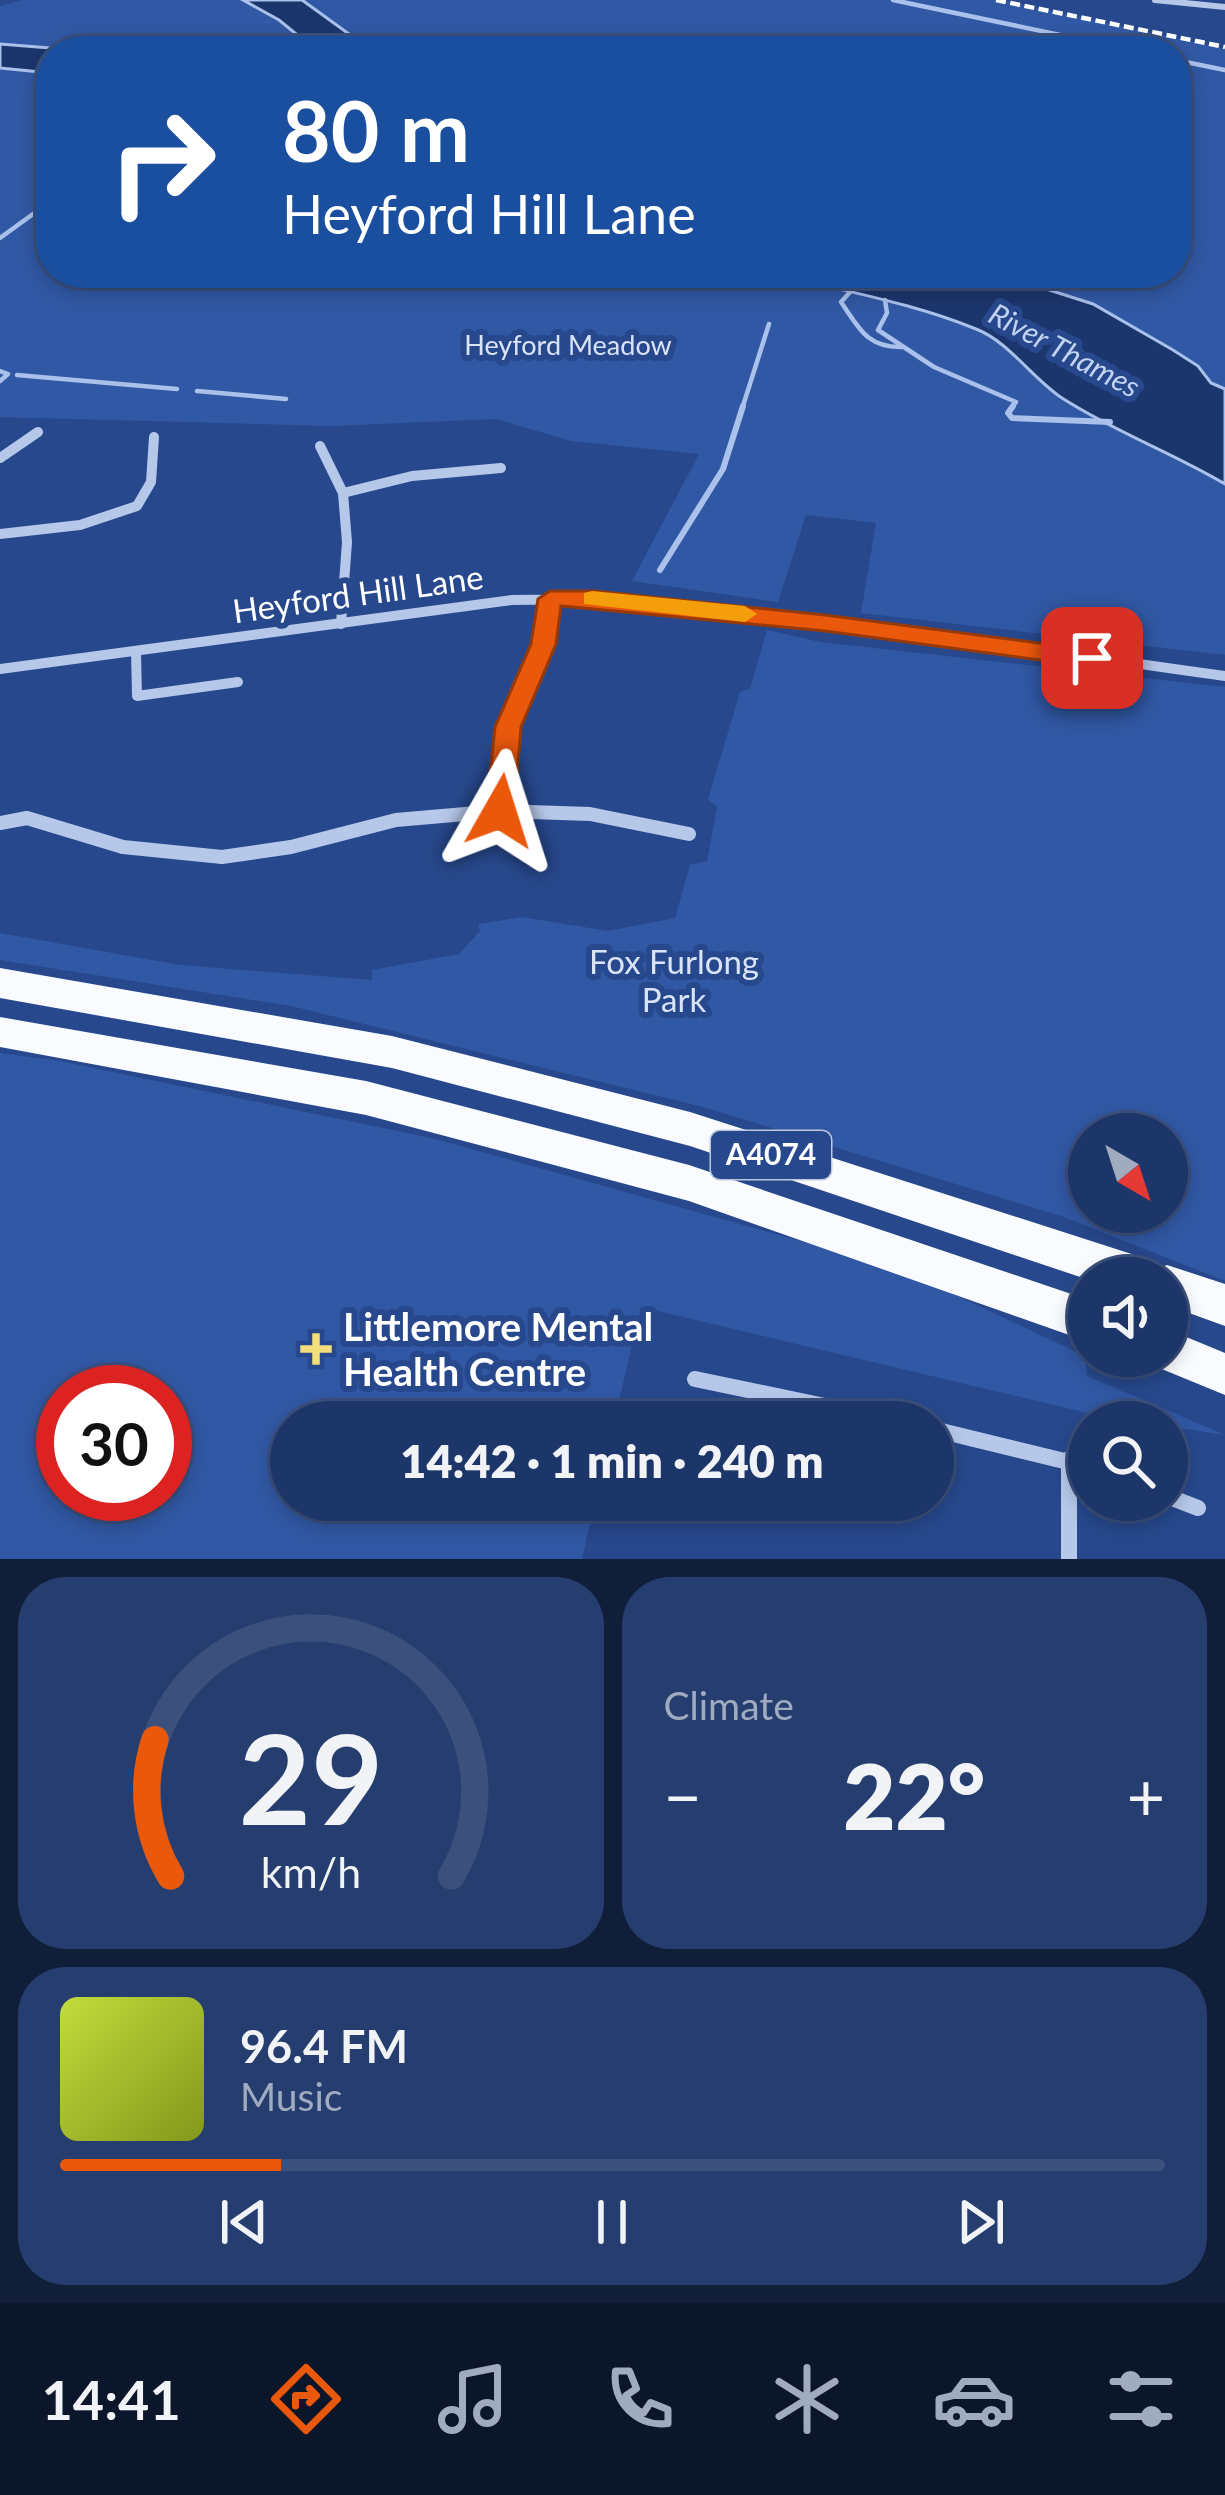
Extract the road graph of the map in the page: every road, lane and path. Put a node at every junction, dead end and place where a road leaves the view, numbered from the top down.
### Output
1 (1155, 0) edge
2 (1225, 7) edge
3 (38, 432) dead end
4 (154, 437) dead end
5 (320, 446) dead end
6 (0, 458) edge
7 (501, 468) dead end
8 (343, 493) junction
9 (0, 534) edge
10 (550, 599) junction
11 (341, 625) junction
12 (136, 651) junction
13 (0, 669) edge
14 (1225, 676) edge
15 (238, 682) dead end
16 (500, 811) junction
17 (0, 823) edge
18 (689, 834) dead end
19 (0, 983) edge
20 (0, 1032) edge
21 (1079, 1257) edge
22 (1195, 1295) edge
23 (1068, 1314) edge
24 (1225, 1323) edge
25 (1188, 1359) edge
26 (1225, 1374) edge
27 (695, 1379) dead end
28 (800, 1401) edge
29 (954, 1434) edge
30 (1068, 1459) edge
31 (1188, 1504) edge
32 (1198, 1508) dead end
33 (1069, 1521) edge
34 (1069, 1559) edge

1 - 2 street
3 - 6 street
4 - 9 street
5 - 8 street
7 - 8 street
8 - 11 street
10 - 11 street, Heyford Hill Lane
10 - 14 street, Heyford Hill Lane
10 - 16 street
11 - 12 street, Heyford Hill Lane
12 - 13 street, Heyford Hill Lane
12 - 15 street
16 - 17 street
16 - 18 street
19 - 21 main road, A4074
20 - 23 main road, A4074
22 - 24 street
25 - 26 main road
27 - 28 street
29 - 30 street
31 - 32 street
33 - 34 street

